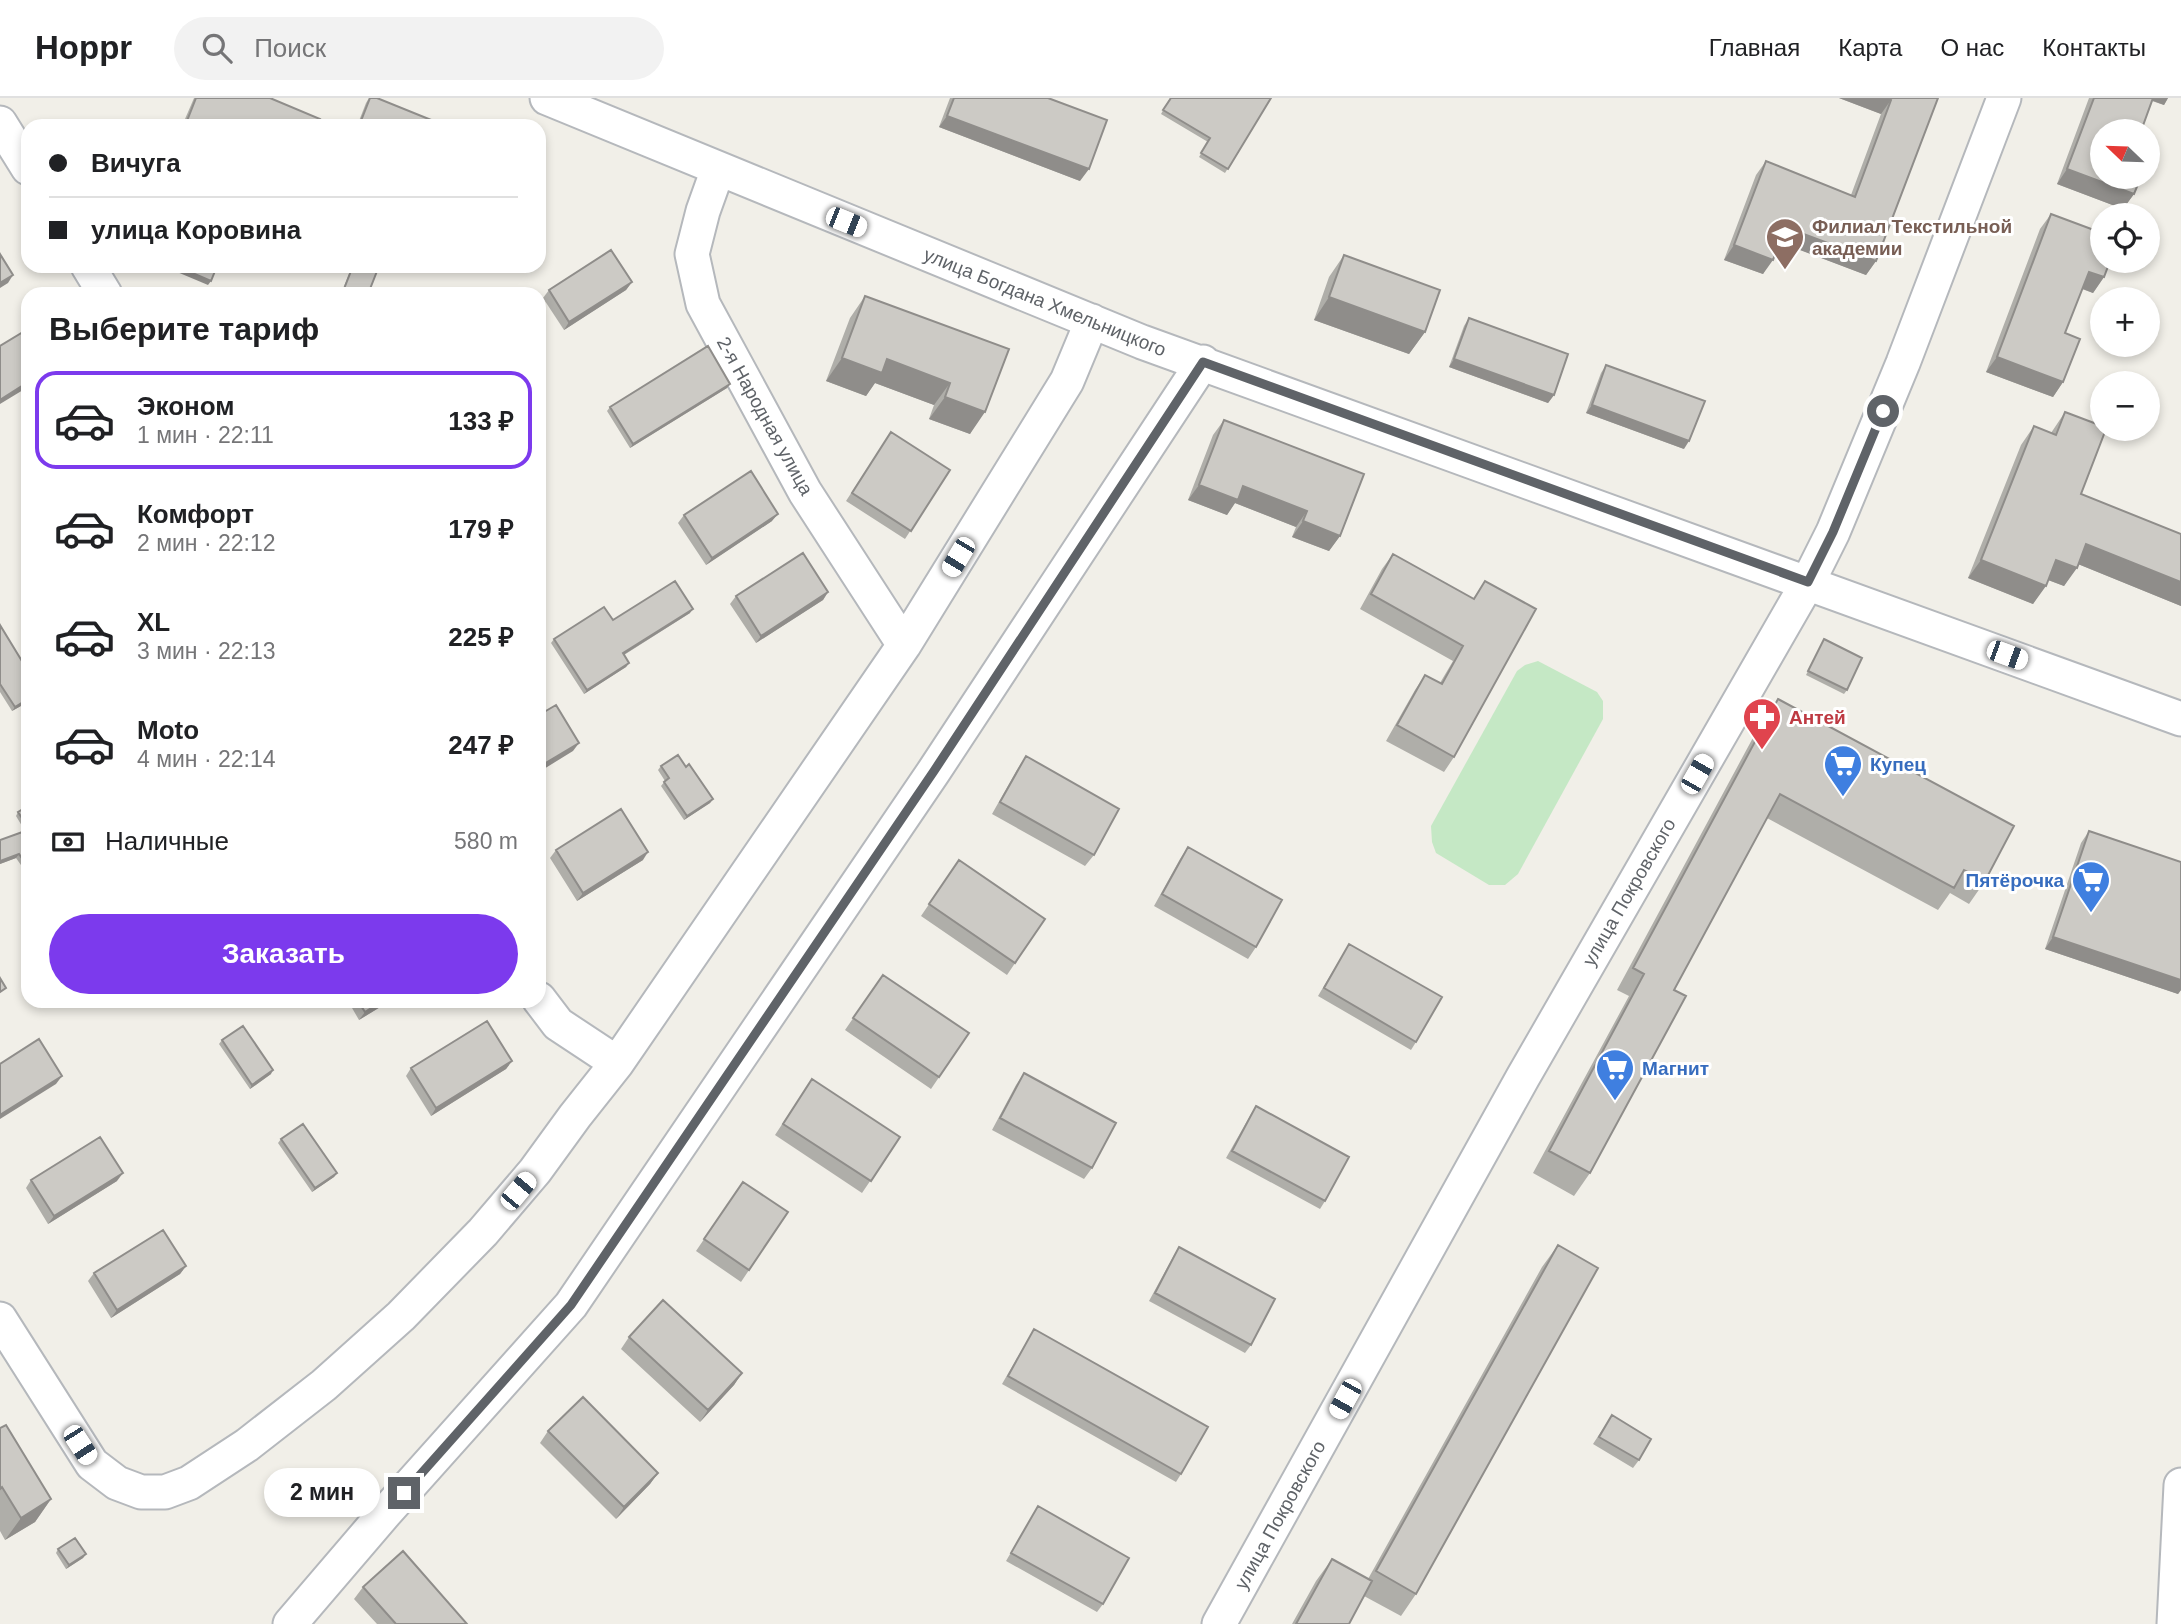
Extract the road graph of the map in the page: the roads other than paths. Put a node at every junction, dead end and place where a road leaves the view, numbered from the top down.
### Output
1 (547, 98) edge
2 (2004, 98) edge
3 (0, 123) edge
4 (21, 157) edge
5 (718, 169) junction
6 (1092, 321) junction
7 (1203, 362) junction
8 (1808, 582) junction
9 (904, 645) junction
10 (2181, 719) edge
11 (546, 1008) edge
12 (617, 1063) junction
13 (0, 1319) edge
14 (2181, 1485) edge
15 (290, 1624) edge
16 (1219, 1624) edge
17 (2174, 1624) edge

1 - 5 street, улица Богдана Хмельницкого
2 - 8 street, улица Покровского
3 - 4 street
5 - 6 street, улица Богдана Хмельницкого
5 - 9 street, 2-я Народная улица
6 - 7 street, улица Богдана Хмельницкого
6 - 9 street
7 - 8 street, улица Богдана Хмельницкого
7 - 15 street
8 - 10 street, улица Богдана Хмельницкого
8 - 16 street, улица Покровского
9 - 12 street
11 - 12 street
12 - 13 street
14 - 17 street

